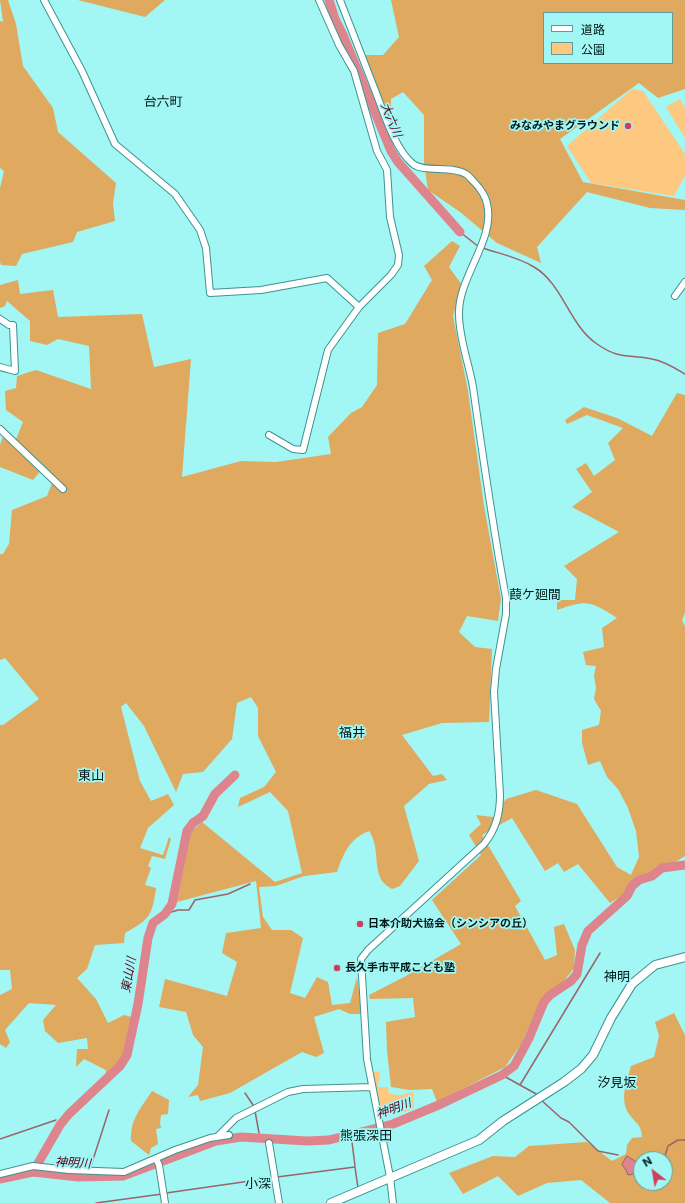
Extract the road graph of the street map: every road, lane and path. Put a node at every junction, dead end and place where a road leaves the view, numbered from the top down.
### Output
1 (44, 0) edge
2 (319, 0) edge
3 (340, 0) edge
4 (685, 282) edge
5 (674, 296) dead end
6 (359, 307) junction
7 (0, 319) edge
8 (0, 367) edge
9 (0, 429) edge
10 (269, 435) dead end
11 (63, 489) dead end
12 (685, 957) edge
13 (372, 1087) junction
14 (229, 1135) dead end
15 (217, 1137) junction
16 (269, 1143) dead end
17 (157, 1161) junction
18 (0, 1174) edge
19 (390, 1177) junction
20 (165, 1203) edge
21 (279, 1203) edge
22 (331, 1203) edge
23 (392, 1203) edge

1 - 6 street
2 - 6 street
3 - 13 street
4 - 5 street
6 - 10 street
7 - 8 street
9 - 11 street
12 - 19 street
13 - 15 street
13 - 19 street
14 - 15 street
15 - 17 street
16 - 21 street
17 - 18 street
17 - 20 street
19 - 22 street
19 - 23 street

